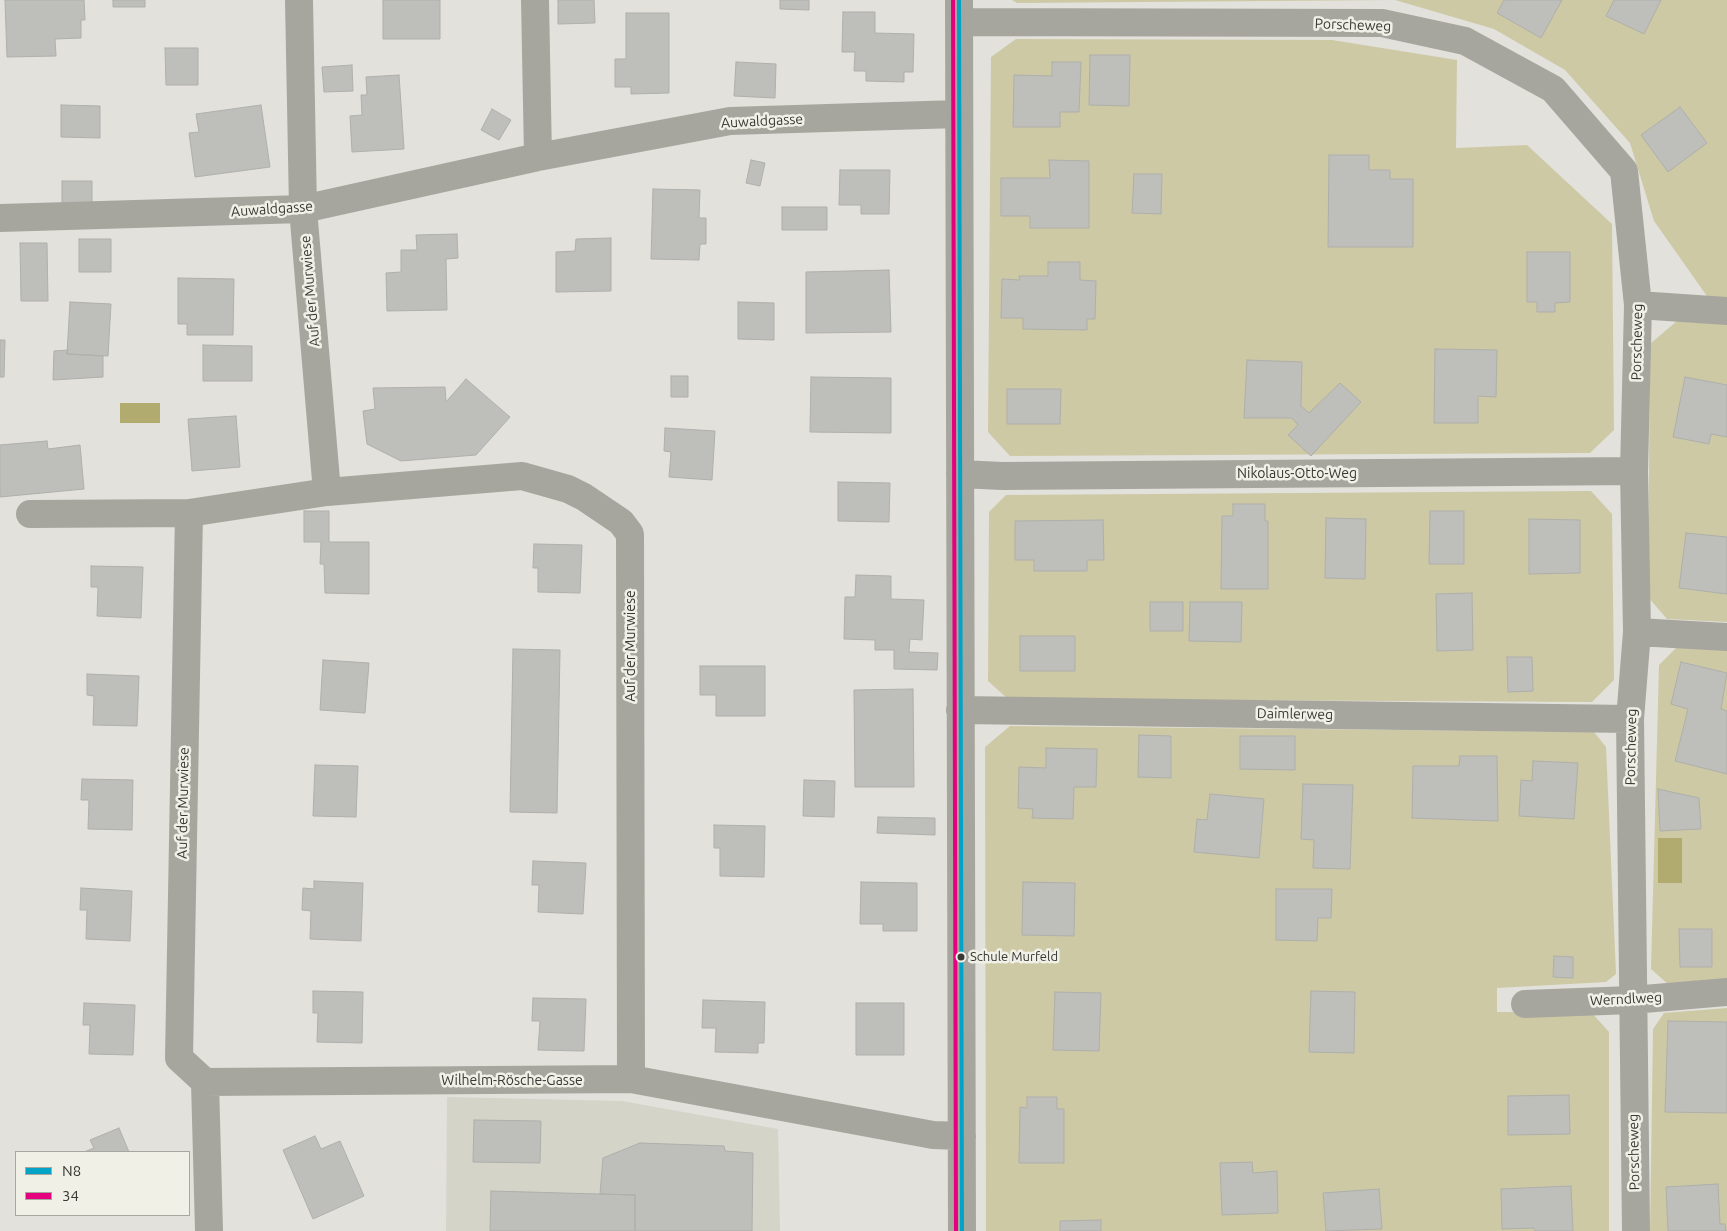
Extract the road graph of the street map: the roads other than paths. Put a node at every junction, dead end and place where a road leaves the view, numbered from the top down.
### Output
1 (299, 0) edge
2 (535, 0) edge
3 (959, 11) edge
4 (958, 114) junction
5 (538, 157) junction
6 (303, 210) junction
7 (0, 218) edge
8 (1638, 305) junction
9 (1727, 311) edge
10 (1634, 471) junction
11 (960, 474) junction
12 (326, 492) junction
13 (189, 513) junction
14 (30, 514) dead end
15 (1637, 632) junction
16 (1727, 637) edge
17 (960, 710) junction
18 (1630, 718) junction
19 (1727, 992) edge
20 (1632, 1000) junction
21 (1525, 1004) dead end
22 (632, 1079) junction
23 (205, 1082) junction
24 (962, 1136) junction
25 (209, 1231) edge
26 (962, 1231) edge
27 (1636, 1231) edge

1 - 6 street, Auf der Murwiese
2 - 5 street
3 - 4 street
3 - 8 street, Porscheweg
4 - 5 street, Auwaldgasse
4 - 11 street
5 - 6 street, Auwaldgasse
6 - 7 street, Auwaldgasse
6 - 12 street, Auf der Murwiese
8 - 9 street
8 - 10 street, Porscheweg
10 - 11 street, Nikolaus-Otto-Weg
10 - 15 street, Porscheweg
11 - 17 street
12 - 13 street, Auf der Murwiese
12 - 22 street, Auf der Murwiese
13 - 14 street, Auf der Murwiese
13 - 23 street, Auf der Murwiese
15 - 16 street
15 - 18 street, Porscheweg
17 - 18 street, Daimlerweg
17 - 24 street
18 - 20 street, Porscheweg
19 - 20 street, Werndlweg
20 - 21 street, Werndlweg
20 - 27 street, Porscheweg
22 - 23 street, Wilhelm-Rösche-Gasse
22 - 24 street, Wilhelm-Rösche-Gasse
23 - 25 street
24 - 26 street

